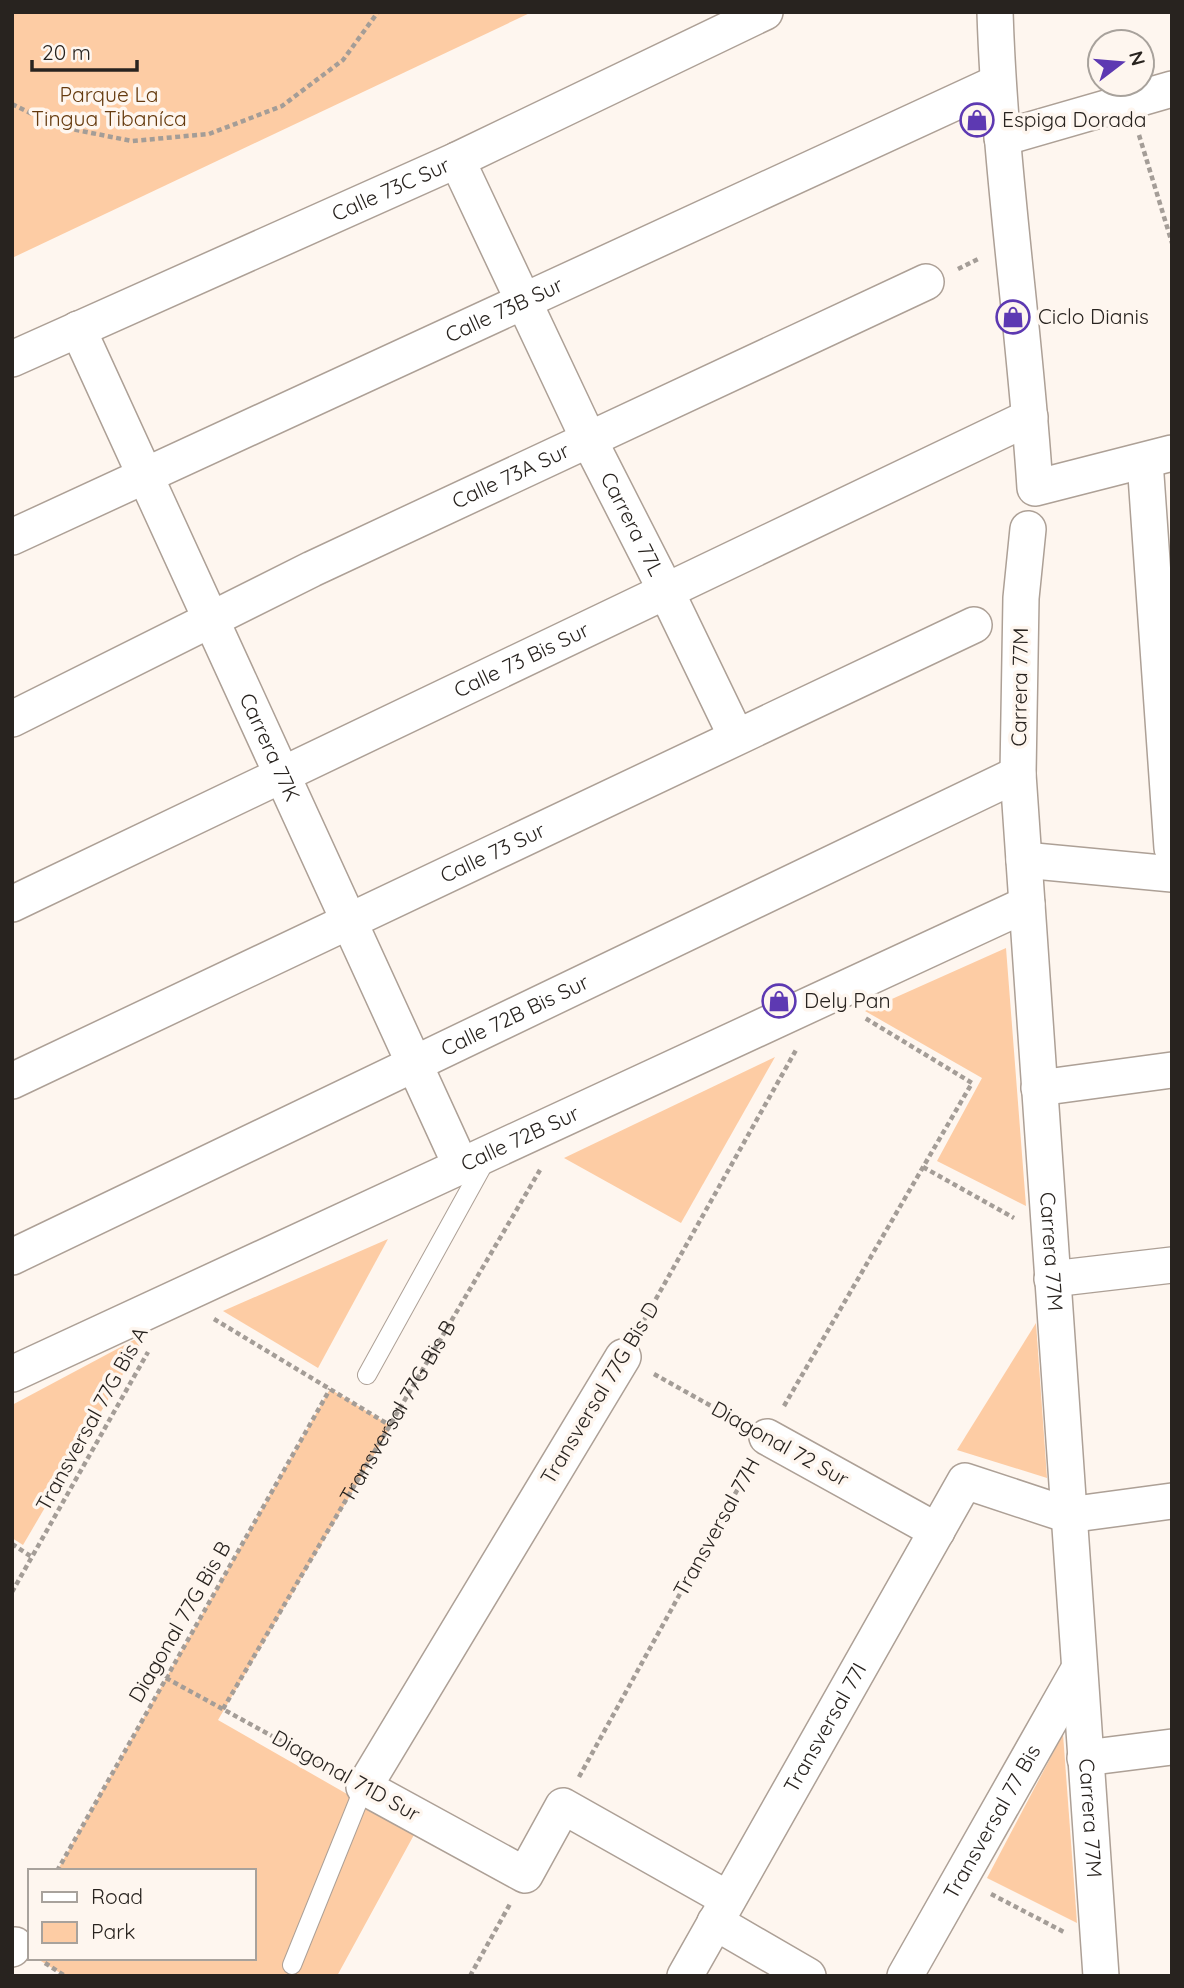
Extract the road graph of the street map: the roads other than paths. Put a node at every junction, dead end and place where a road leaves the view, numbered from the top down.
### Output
1 (765, 12) edge
2 (995, 12) edge
3 (997, 83) junction
4 (1172, 89) edge
5 (1002, 138) junction
6 (457, 160) junction
7 (926, 282) road end
8 (523, 300) junction
9 (78, 328) junction
10 (12, 359) edge
11 (1030, 417) junction
12 (588, 438) junction
13 (1158, 457) edge
14 (146, 475) junction
15 (1031, 509) junction
16 (12, 537) edge
17 (666, 591) junction
18 (212, 617) junction
19 (974, 625) dead end
20 (12, 719) edge
21 (1168, 734) edge
22 (736, 736) junction
23 (281, 774) junction
24 (1018, 774) junction
25 (1172, 849) edge
26 (1024, 860) junction
27 (1172, 874) edge
28 (12, 904) edge
29 (1027, 904) junction
30 (349, 922) junction
31 (415, 1064) junction
32 (1172, 1070) edge
33 (12, 1081) edge
34 (1039, 1088) junction
35 (475, 1160) junction
36 (12, 1257) edge
37 (1172, 1265) edge
38 (1052, 1279) junction
39 (623, 1357) road end
40 (12, 1374) edge
41 (367, 1375) dead end
42 (767, 1437) road end
43 (1172, 1501) edge
44 (1068, 1515) junction
45 (937, 1531) junction
46 (1079, 1669) junction
47 (1172, 1747) edge
48 (1085, 1758) junction
49 (364, 1787) junction
50 (721, 1911) junction
51 (1100, 1963) edge
52 (292, 1965) dead end
53 (685, 1976) edge
54 (808, 1976) edge
55 (905, 1976) edge

1 - 6 street, Calle 73C Sur
2 - 3 street, Carrera 77M
3 - 5 street, Carrera 77M
3 - 8 street, Calle 73B Sur
4 - 5 street
5 - 11 street, Carrera 77M
6 - 8 street, Carrera 77L
6 - 9 street, Calle 73C Sur
7 - 12 street, Calle 73A Sur
8 - 12 street, Carrera 77L
8 - 14 street, Calle 73B Sur
9 - 10 street, Calle 73C Sur
9 - 14 street, Carrera 77K
11 - 15 street, Carrera 77M
11 - 17 street, Calle 73 Bis Sur
12 - 17 street, Carrera 77L
12 - 18 street, Calle 73A Sur
13 - 15 street
13 - 21 street
14 - 16 street, Calle 73B Sur
14 - 18 street, Carrera 77K
15 - 24 street, Carrera 77M
17 - 22 street, Carrera 77L
17 - 23 street, Calle 73 Bis Sur
18 - 20 street, Calle 73A Sur
18 - 23 street, Carrera 77K
19 - 22 street, Calle 73 Sur
21 - 25 street
22 - 30 street, Calle 73 Sur
23 - 28 street, Calle 73 Bis Sur
23 - 30 street, Carrera 77K
24 - 26 street, Carrera 77M
24 - 31 street, Calle 72B Bis Sur
26 - 27 street
26 - 29 street, Carrera 77M
29 - 34 street, Carrera 77M
29 - 35 street, Calle 72B Sur
30 - 31 street, Carrera 77K
30 - 33 street, Calle 73 Sur
31 - 35 street, Carrera 77K
31 - 36 street, Calle 72B Bis Sur
32 - 34 street
34 - 38 street, Carrera 77M
35 - 40 street, Calle 72B Sur
35 - 41 lane
37 - 38 street
38 - 44 street, Carrera 77M
39 - 49 street, Transversal 77G Bis D
42 - 45 street, Diagonal 72 Sur
43 - 44 street
44 - 45 street, Transversal 77I
44 - 46 street, Carrera 77M
45 - 50 street, Transversal 77I
46 - 48 street, Carrera 77M
46 - 55 street, Transversal 77 Bis
47 - 48 street
48 - 51 street, Carrera 77M
49 - 50 street, Diagonal 71D Sur
49 - 52 lane
50 - 53 street, Transversal 77I
50 - 54 street

